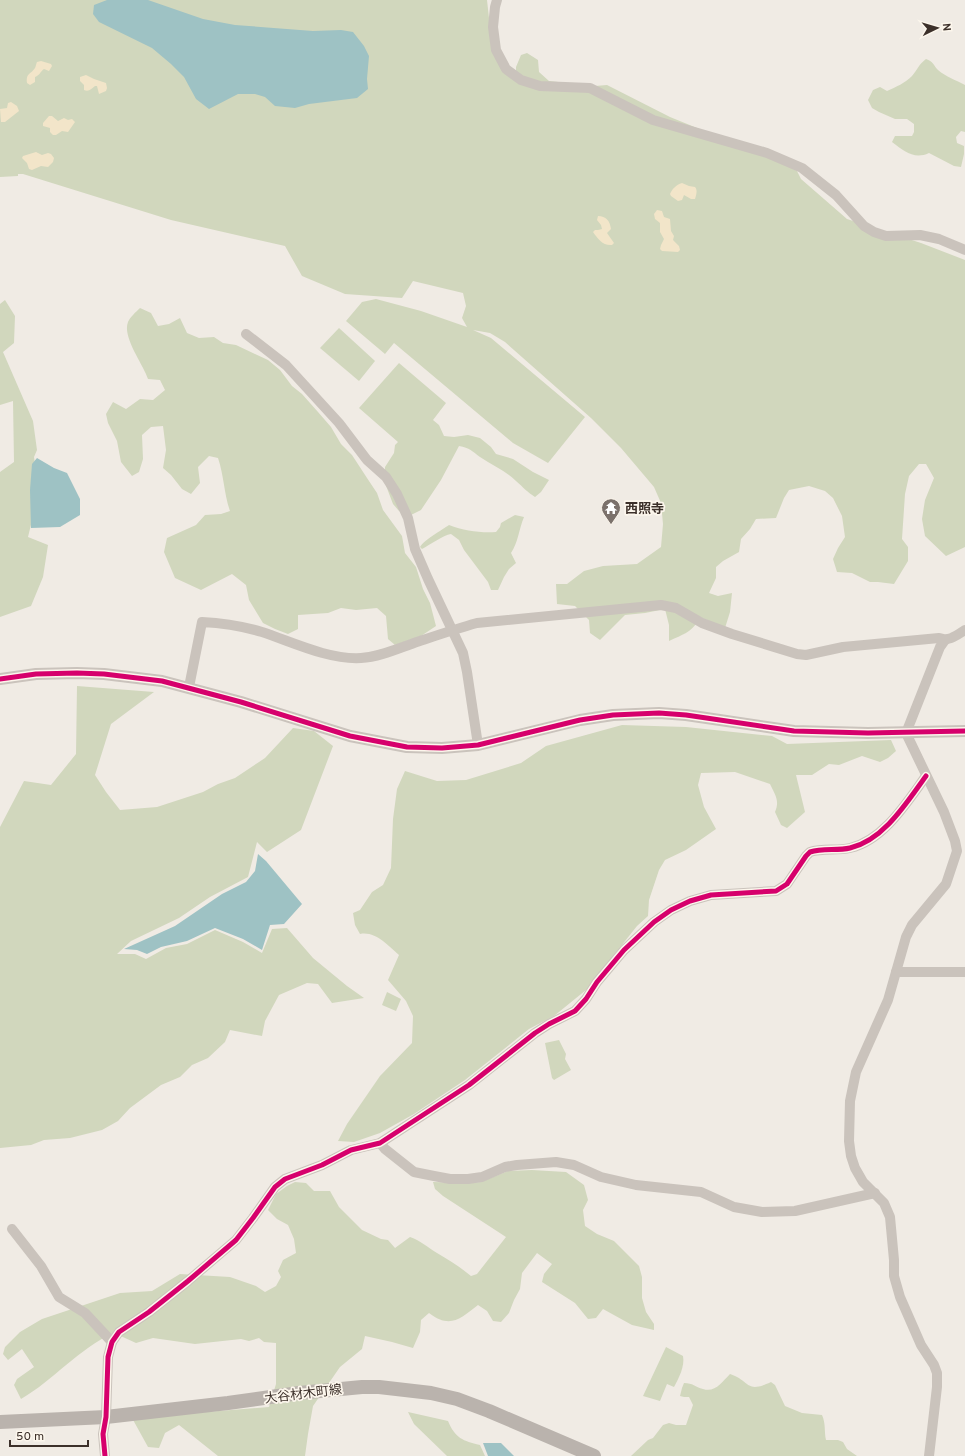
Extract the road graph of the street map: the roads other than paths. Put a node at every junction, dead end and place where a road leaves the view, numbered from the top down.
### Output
1 (497, 0) edge
2 (965, 250) edge
3 (246, 334) dead end
4 (453, 629) junction
5 (965, 630) edge
6 (945, 640) junction
7 (0, 679) edge
8 (189, 687) junction
9 (965, 731) edge
10 (906, 733) junction
11 (478, 745) junction
12 (926, 776) junction
13 (896, 972) junction
14 (965, 972) edge
15 (380, 1143) junction
16 (875, 1193) junction
17 (12, 1229) dead end
18 (112, 1342) junction
19 (106, 1417) junction
20 (0, 1422) edge
21 (105, 1456) edge
22 (594, 1456) edge
23 (929, 1456) edge

1 - 2 street
3 - 4 street
4 - 6 street
4 - 8 street
4 - 11 street
5 - 6 street
6 - 10 street
7 - 8 street
8 - 11 street
9 - 10 street
10 - 11 street
10 - 12 street
12 - 13 street
12 - 15 street
13 - 14 street
13 - 16 street
15 - 16 street
15 - 18 street
16 - 23 street
17 - 18 street
18 - 19 street
19 - 20 main road, 大谷材木町線
19 - 21 street
19 - 22 main road, 大谷材木町線

